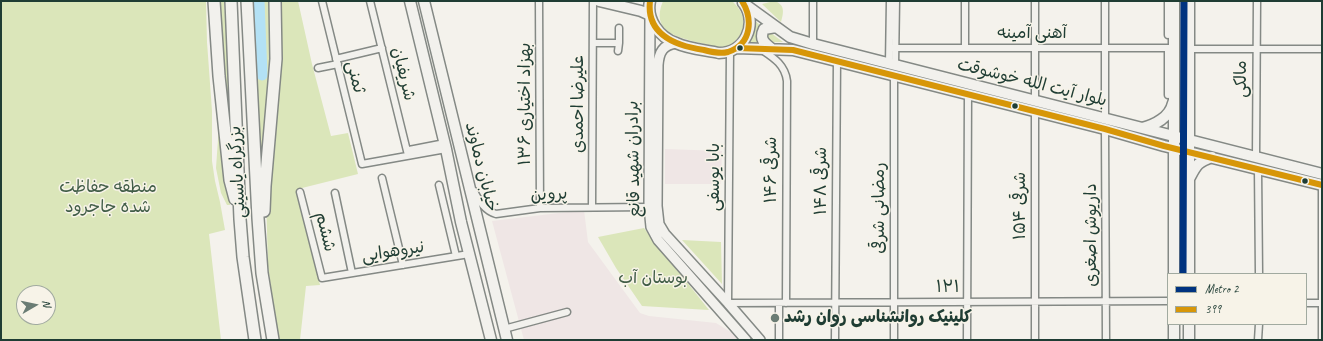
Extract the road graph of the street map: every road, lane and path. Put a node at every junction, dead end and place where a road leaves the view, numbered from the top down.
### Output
1 (214, 1) edge
2 (231, 1) edge
3 (247, 1) edge
4 (275, 1) edge
5 (322, 1) edge
6 (370, 1) edge
7 (410, 1) edge
8 (539, 1) edge
9 (593, 1) edge
10 (599, 1) edge
11 (650, 1) edge
12 (813, 1) edge
13 (890, 1) edge
14 (896, 1) edge
15 (965, 1) edge
16 (1036, 1) edge
17 (1106, 1) edge
18 (1168, 1) edge
19 (1174, 1) edge
20 (1189, 1) edge
21 (1257, 1) edge
22 (743, 2) edge
23 (425, 4) edge
24 (650, 15) junction
25 (776, 27) junction
26 (619, 28) dead end
27 (1168, 35) dead end
28 (593, 43) junction
29 (619, 43) junction
30 (676, 43) junction
31 (813, 44) junction
32 (382, 48) junction
33 (893, 48) junction
34 (965, 48) junction
35 (1035, 48) junction
36 (1105, 48) junction
37 (1171, 48) junction
38 (761, 49) junction
39 (772, 49) junction
40 (1189, 49) junction
41 (1256, 49) junction
42 (1322, 49) edge
43 (734, 50) junction
44 (618, 51) dead end
45 (837, 60) junction
46 (337, 62) junction
47 (892, 64) junction
48 (318, 68) dead end
49 (894, 75) junction
50 (968, 94) junction
51 (1171, 97) junction
52 (1035, 101) junction
53 (1035, 112) junction
54 (1105, 119) junction
55 (1140, 128) junction
56 (1105, 129) junction
57 (1174, 136) junction
58 (1189, 139) junction
59 (446, 146) junction
60 (1174, 148) junction
61 (1189, 152) junction
62 (408, 153) junction
63 (1212, 157) junction
64 (1256, 157) junction
65 (1258, 169) junction
66 (1322, 174) edge
67 (382, 178) dead end
68 (468, 181) junction
69 (1188, 181) junction
70 (439, 185) dead end
71 (1322, 185) edge
72 (300, 192) dead end
73 (335, 193) dead end
74 (592, 207) junction
75 (649, 207) junction
76 (540, 208) junction
77 (477, 218) junction
78 (240, 219) junction
79 (1322, 226) edge
80 (456, 256) junction
81 (470, 258) junction
82 (403, 265) junction
83 (262, 273) junction
84 (352, 273) junction
85 (1174, 273) edge
86 (1189, 273) edge
87 (1259, 273) edge
88 (322, 278) joint
89 (1167, 300) edge
90 (1036, 301) junction
91 (1106, 301) junction
92 (835, 302) junction
93 (894, 302) junction
94 (967, 302) junction
95 (728, 303) junction
96 (779, 303) junction
97 (786, 303) junction
98 (1307, 303) edge
99 (1322, 303) edge
100 (721, 311) junction
101 (567, 312) dead end
102 (1174, 325) edge
103 (1189, 325) edge
104 (1258, 325) edge
105 (504, 329) junction
106 (255, 340) edge
107 (273, 340) edge
108 (492, 340) edge
109 (507, 340) edge
110 (746, 340) edge
111 (760, 340) edge
112 (779, 340) edge
113 (835, 340) edge
114 (894, 340) edge
115 (967, 340) edge
116 (1035, 340) edge
117 (1106, 340) edge
118 (1174, 340) edge
119 (1189, 340) edge
120 (1258, 340) edge
121 (1322, 340) edge

1 - 78 highway
2 - 78 highway, بزرگراه یاسینی
3 - 83 highway, بزرگراه یاسینی
4 - 83 highway
5 - 46 street, ثمنی
6 - 32 street, شریفیان
7 - 59 main road, خیابان دماوند
8 - 76 street, بهزاد اختیاری ۱۳۶
9 - 28 street, علیرضا احمدی
10 - 24 main road
11 - 24 main road
12 - 31 street
13 - 33 street
14 - 33 street
15 - 34 street
16 - 35 street
17 - 36 street
18 - 27 street
19 - 37 main road
20 - 40 main road
21 - 41 street, مالکی
22 - 25 main road, بلوار آیت الله خوشوقت
22 - 43 main road
23 - 68 main road, خیابان دماوند
24 - 30 main road
24 - 75 main road, برادران شهید قانع
25 - 31 main road, بلوار آیت الله خوشوقت
25 - 39 main road
26 - 29 street
28 - 29 street
28 - 74 street, علیرضا احمدی
29 - 44 street
30 - 43 main road, بلوار آیت الله خوشوقت
30 - 95 main road, برادران شهید قانع
31 - 47 main road, بلوار آیت الله خوشوقت
32 - 46 street
32 - 62 street, شریفیان
33 - 34 street, آهنی آمینه
33 - 47 street
34 - 35 street, آهنی آمینه
35 - 36 street, آهنی آمینه
35 - 52 street
36 - 37 street, آهنی آمینه
36 - 54 street
37 - 51 main road
38 - 39 main road, بلوار آیت الله خوشوقت
38 - 43 main road, بلوار آیت الله خوشوقت
38 - 97 street, ۱۴۶ شرقی
39 - 45 main road, بلوار آیت الله خوشوقت
40 - 41 street
40 - 58 main road
41 - 42 street
41 - 64 street, مالکی
43 - 95 street, بابا یوسفی
45 - 49 main road, بلوار آیت الله خوشوقت
45 - 92 street, ۱۴۸ شرقی
46 - 48 street
46 - 62 street, ثمنی
47 - 52 main road, بلوار آیت الله خوشوقت
49 - 50 main road, بلوار آیت الله خوشوقت
49 - 93 street, رمضانی شرقی
50 - 53 main road, بلوار آیت الله خوشوقت
50 - 94 street
51 - 55 main road
51 - 57 main road
52 - 54 main road, بلوار آیت الله خوشوقت
53 - 56 main road, بلوار آیت الله خوشوقت
53 - 90 street, ۱۵۴ شرقی
54 - 55 main road, بلوار آیت الله خوشوقت
55 - 57 main road, بلوار آیت الله خوشوقت
56 - 60 main road, بلوار آیت الله خوشوقت
56 - 91 street, داریوش اصغری
57 - 58 main road, بلوار آیت الله خوشوقت
57 - 60 main road
58 - 61 main road
58 - 64 main road, بلوار آیت الله خوشوقت
59 - 62 street
59 - 81 main road, خیابان دماوند
60 - 61 main road, بلوار آیت الله خوشوقت
60 - 85 main road
61 - 63 main road, بلوار آیت الله خوشوقت
61 - 69 main road
63 - 65 main road, بلوار آیت الله خوشوقت
63 - 69 main road
64 - 66 main road, بلوار آیت الله خوشوقت
65 - 71 main road, بلوار آیت الله خوشوقت
65 - 87 street
67 - 82 street
68 - 76 street, پروین
68 - 77 main road, خیابان دماوند
69 - 86 main road
70 - 80 street
71 - 79 street
72 - 88 street, ششم
73 - 84 street
74 - 75 street, پروین
74 - 76 street, پروین
75 - 100 main road, برادران شهید قانع
77 - 81 main road
77 - 105 main road, خیابان دماوند
78 - 106 highway, بزرگراه یاسینی
79 - 99 street
80 - 81 street, نیروهوایی
80 - 82 street, نیروهوایی
81 - 108 main road, خیابان دماوند
82 - 84 street, نیروهوایی
83 - 107 highway, بزرگراه یاسینی
84 - 88 street, نیروهوایی
89 - 91 street, ۱۲۱
90 - 91 street, ۱۲۱
90 - 94 street, ۱۲۱
90 - 116 street, ۱۵۴ شرقی
91 - 117 street, داریوش اصغری
92 - 93 street, ۱۲۱
92 - 97 street, ۱۲۱
92 - 113 street, ۱۴۸ شرقی
93 - 94 street, ۱۲۱
93 - 114 street, رمضانی شرقی
94 - 115 street
95 - 96 street, ۱۲۱
95 - 100 street
95 - 111 main road, برادران شهید قانع
96 - 97 street, ۱۲۱
96 - 112 street
98 - 99 street
99 - 121 street
100 - 110 main road, برادران شهید قانع
101 - 105 street
102 - 118 main road
103 - 119 main road
104 - 120 street
105 - 109 main road, خیابان دماوند

